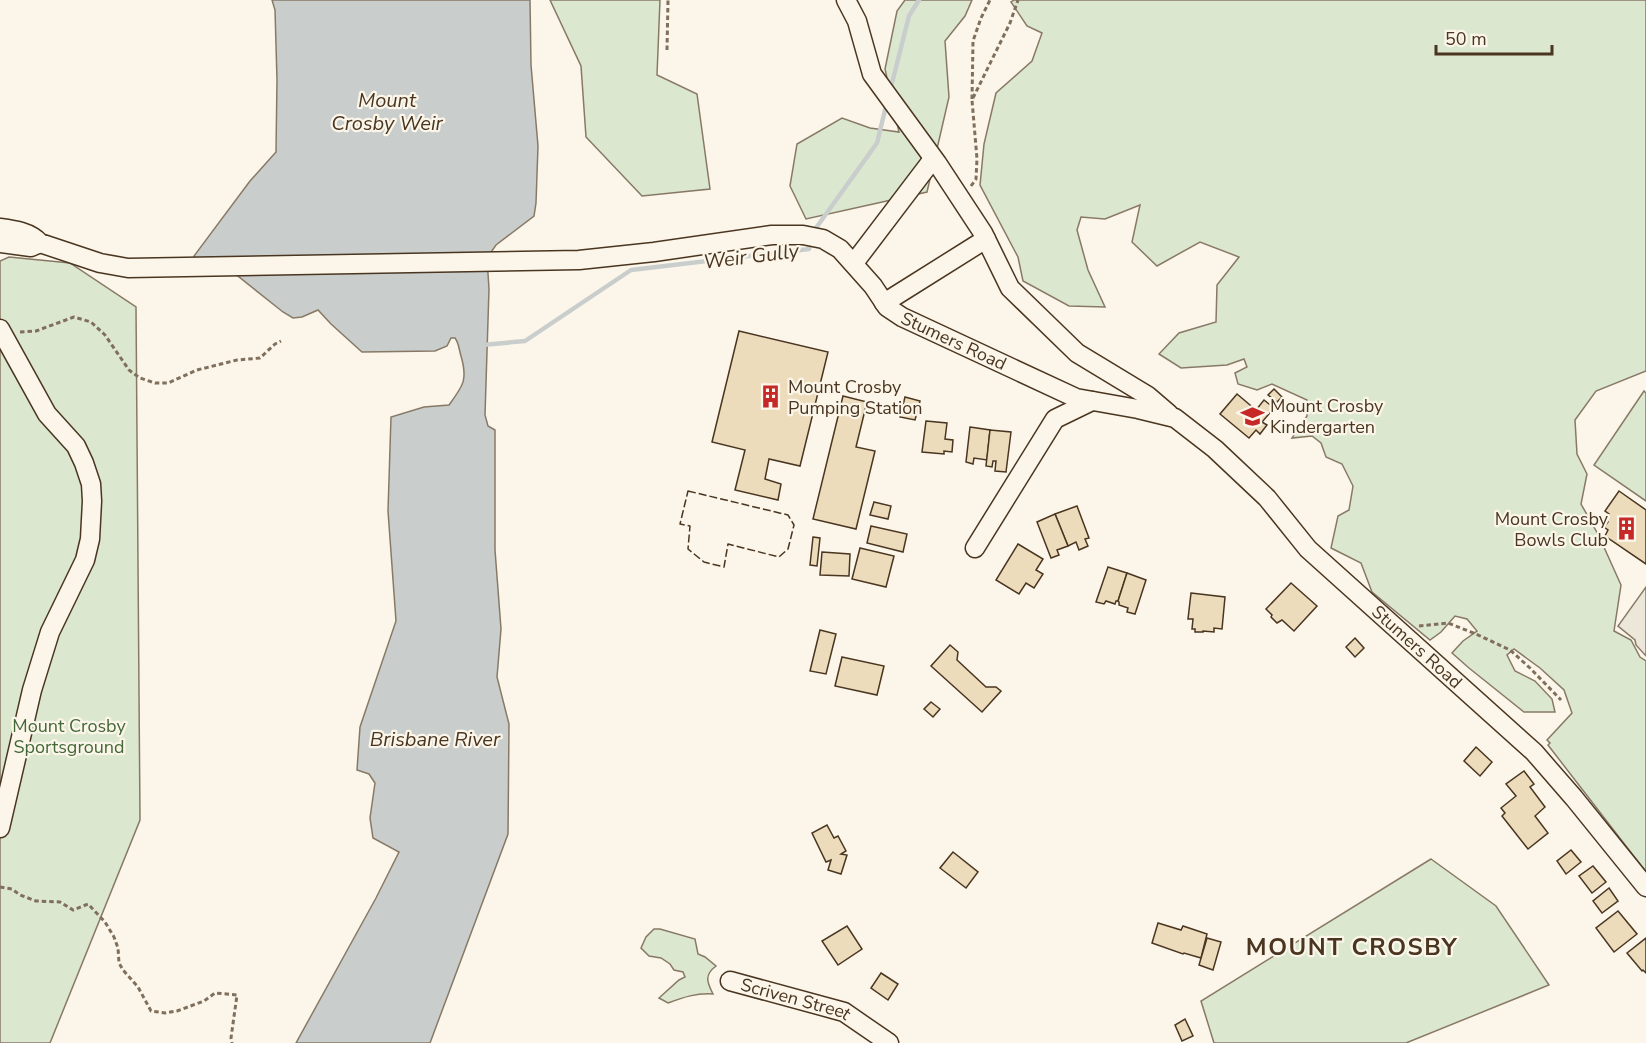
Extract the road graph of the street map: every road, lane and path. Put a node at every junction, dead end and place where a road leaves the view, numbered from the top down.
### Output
1 (668, 0) edge
2 (846, 0) edge
3 (990, 0) edge
4 (1018, 0) edge
5 (667, 50) dead end
6 (972, 100) junction
7 (933, 159) junction
8 (960, 199) junction
9 (0, 228) edge
10 (986, 239) junction
11 (0, 243) edge
12 (40, 243) junction
13 (854, 263) junction
14 (884, 303) junction
15 (3, 335) edge
16 (281, 341) dead end
17 (1092, 401) junction
18 (1175, 418) junction
19 (975, 548) dead end
20 (1397, 630) junction
21 (1561, 700) dead end
22 (0, 828) edge
23 (0, 886) edge
24 (1646, 887) edge
25 (730, 981) dead end
26 (232, 1043) edge
27 (889, 1043) edge

1 - 5 path
2 - 7 street, Stumers Road
3 - 6 path
4 - 6 path
6 - 8 path
7 - 8 street, Stumers Road
7 - 13 street
8 - 10 street, Stumers Road
9 - 12 street
10 - 14 street
10 - 18 street, Stumers Road
11 - 12 street
12 - 13 street, Stumers Road
13 - 14 street, Stumers Road
14 - 17 street, Stumers Road
15 - 16 path
15 - 22 street
17 - 18 street, Stumers Road
17 - 19 street
18 - 20 street, Stumers Road
20 - 21 path
20 - 24 street, Stumers Road
23 - 26 path
25 - 27 street, Scriven Street

